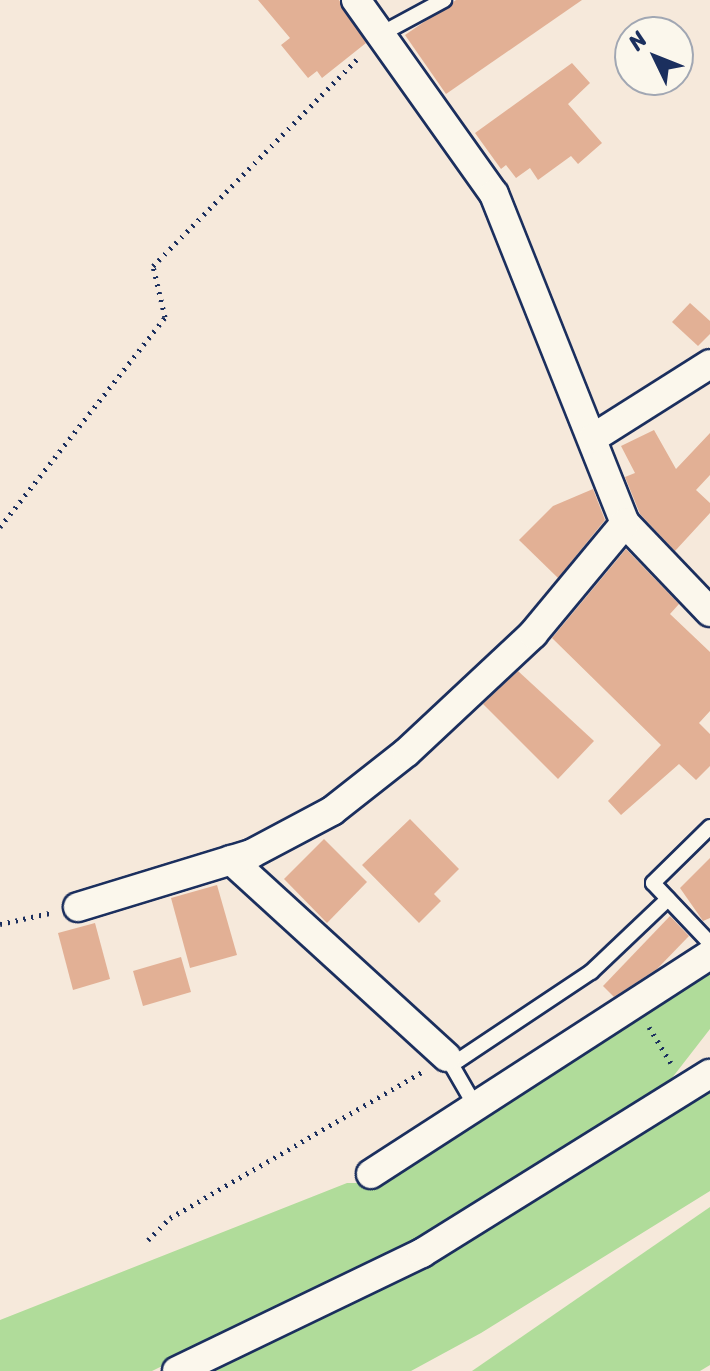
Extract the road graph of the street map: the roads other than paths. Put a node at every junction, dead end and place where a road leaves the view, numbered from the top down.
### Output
1 (356, 0) edge
2 (444, 0) edge
3 (381, 34) junction
4 (710, 364) edge
5 (593, 438) junction
6 (625, 523) junction
7 (710, 612) edge
8 (710, 827) edge
9 (231, 860) junction
10 (668, 899) junction
11 (78, 907) road end
12 (710, 943) edge
13 (710, 955) edge
14 (710, 1050) edge
15 (447, 1057) junction
16 (693, 1082) edge
17 (477, 1109) junction
18 (371, 1174) dead end
19 (177, 1371) edge

1 - 3 street
2 - 3 lane
3 - 5 street
4 - 5 street
5 - 6 street
6 - 7 street
6 - 9 street
8 - 10 lane
9 - 11 street
9 - 15 street
10 - 12 lane
10 - 15 lane
13 - 17 street
14 - 16 street
15 - 17 lane
16 - 19 street
17 - 18 street

